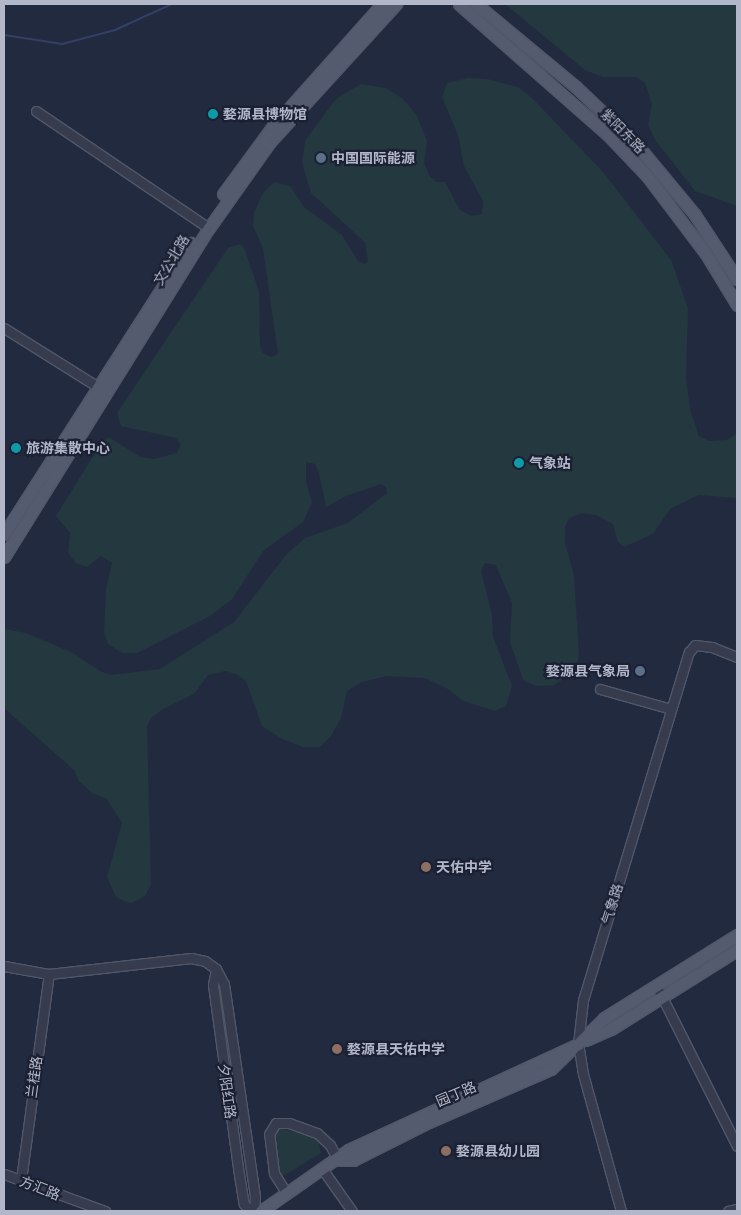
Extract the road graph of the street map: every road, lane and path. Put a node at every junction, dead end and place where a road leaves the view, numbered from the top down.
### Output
1 (382, 4) edge
2 (396, 4) edge
3 (459, 4) edge
4 (476, 4) edge
5 (36, 111) dead end
6 (206, 226) junction
7 (737, 279) edge
8 (737, 305) edge
9 (4, 328) edge
10 (103, 390) junction
11 (7, 538) edge
12 (4, 557) edge
13 (737, 657) edge
14 (600, 689) dead end
15 (672, 709) junction
16 (737, 935) edge
17 (737, 950) edge
18 (4, 966) edge
19 (216, 969) junction
20 (49, 974) junction
21 (660, 991) junction
22 (578, 1044) junction
23 (737, 1146) edge
24 (338, 1160) junction
25 (323, 1170) junction
26 (4, 1174) edge
27 (21, 1180) junction
28 (287, 1194) junction
29 (737, 1209) edge
30 (105, 1211) edge
31 (250, 1211) edge
32 (254, 1211) edge
33 (261, 1211) edge
34 (352, 1211) edge
35 (621, 1211) edge
36 (728, 1211) edge

1 - 6 main road, 文公北路
2 - 6 main road, 文公北路
3 - 8 main road, 紫阳东路
4 - 7 main road, 紫阳东路
5 - 6 street
6 - 10 main road, 文公北路
9 - 10 street
10 - 11 main road, 文公北路
11 - 12 main road, 文公北路
13 - 15 street, 气象路
14 - 15 street
15 - 22 street, 气象路
16 - 21 main road, 园丁路
17 - 21 main road, 园丁路
18 - 20 street
19 - 20 street
19 - 31 street, 夕阳红路
19 - 32 street, 夕阳红路
20 - 27 street, 兰桂路
21 - 22 main road, 园丁路
21 - 23 street
22 - 24 main road, 园丁路
22 - 35 street, 气象路
24 - 25 main road, 园丁路
24 - 28 street
25 - 28 main road, 园丁路
25 - 34 street
26 - 27 street, 方汇路
27 - 30 street, 方汇路
28 - 33 main road, 园丁路
29 - 36 street

